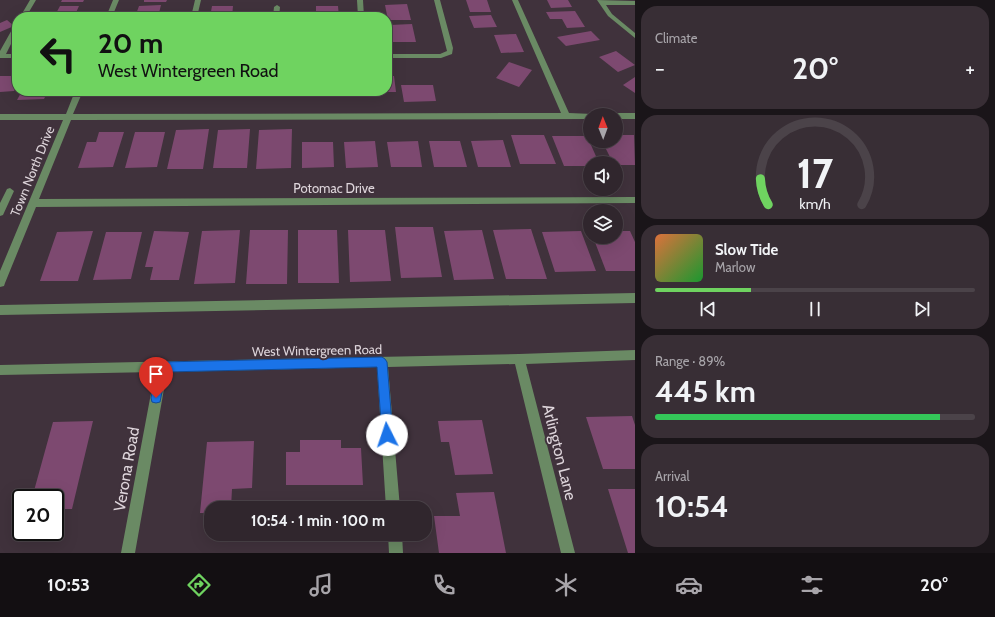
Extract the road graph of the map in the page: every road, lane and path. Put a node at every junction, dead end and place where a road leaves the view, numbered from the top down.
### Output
1 (33, 0) edge
2 (116, 0) edge
3 (198, 0) edge
4 (360, 0) edge
5 (437, 0) edge
6 (515, 0) edge
7 (601, 2) edge
8 (635, 3) edge
9 (277, 7) dead end
10 (26, 12) edge
11 (111, 12) edge
12 (195, 12) edge
13 (276, 12) edge
14 (361, 12) edge
15 (12, 35) edge
16 (635, 36) edge
17 (0, 56) edge
18 (12, 56) edge
19 (392, 56) edge
20 (77, 96) edge
21 (69, 116) junction
22 (566, 116) junction
23 (583, 116) edge
24 (623, 116) edge
25 (635, 116) edge
26 (0, 117) edge
27 (10, 191) dead end
28 (635, 200) edge
29 (34, 203) junction
30 (0, 212) edge
31 (0, 283) edge
32 (635, 298) edge
33 (0, 310) edge
34 (635, 355) edge
35 (519, 359) junction
36 (382, 362) junction
37 (162, 367) junction
38 (0, 370) edge
39 (392, 501) edge
40 (395, 541) edge
41 (128, 553) edge
42 (396, 553) edge
43 (568, 553) edge

1 - 10 street
2 - 11 street
3 - 12 street
4 - 14 street
5 - 19 street
6 - 22 street
7 - 8 street
7 - 16 street
9 - 13 street
15 - 17 street
17 - 18 street
20 - 21 street, Town North Drive
21 - 22 street
21 - 26 street
21 - 29 street, Town North Drive
22 - 23 street
24 - 25 street
27 - 30 street
28 - 29 street, Potomac Drive
29 - 31 street, Town North Drive
32 - 33 street
34 - 35 street, West Wintergreen Road
35 - 36 street, West Wintergreen Road
35 - 43 street, Arlington Lane
36 - 37 street, West Wintergreen Road
36 - 39 street
37 - 38 street, West Wintergreen Road
37 - 41 street, Verona Road
40 - 42 street

